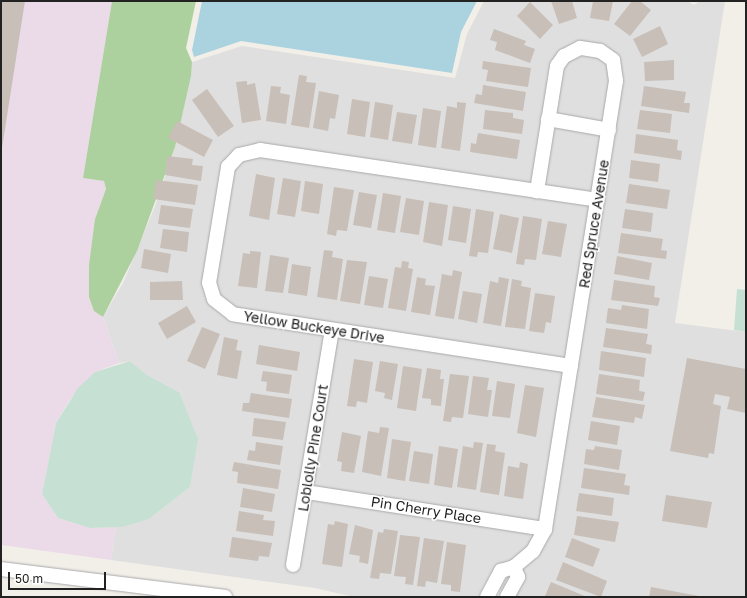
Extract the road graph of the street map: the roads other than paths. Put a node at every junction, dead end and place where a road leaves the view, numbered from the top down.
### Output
1 (548, 119) junction
2 (609, 130) junction
3 (537, 191) junction
4 (598, 200) junction
5 (332, 330) junction
6 (571, 366) junction
7 (306, 492) junction
8 (545, 529) junction
9 (293, 566) dead end
10 (514, 566) junction
11 (1, 569) edge
12 (492, 595) edge
13 (225, 597) edge
14 (507, 597) edge

1 - 2 street
1 - 2 street, Red Spruce Avenue
1 - 3 street, Red Spruce Avenue
2 - 4 street, Red Spruce Avenue
3 - 4 street, Yellow Buckeye Drive
3 - 5 street, Yellow Buckeye Drive
4 - 6 street, Red Spruce Avenue
5 - 6 street, Yellow Buckeye Drive
5 - 7 street, Loblolly Pine Court
6 - 8 street, Red Spruce Avenue
7 - 8 street, Pin Cherry Place
7 - 9 street, Loblolly Pine Court
8 - 10 street, Red Spruce Avenue
10 - 12 street, Red Spruce Avenue
10 - 14 street
11 - 13 street

